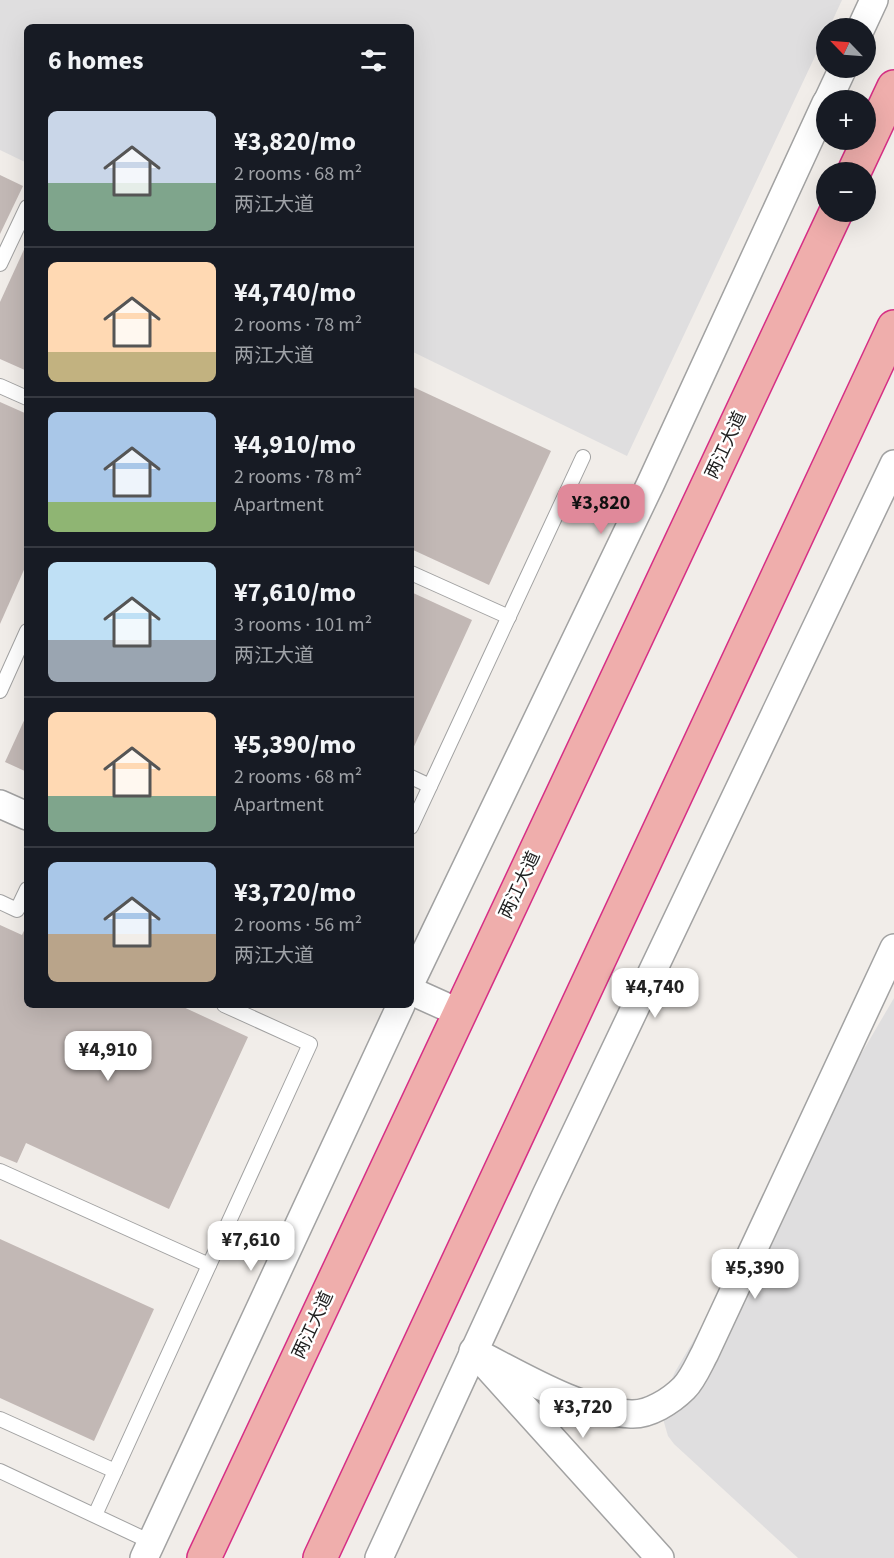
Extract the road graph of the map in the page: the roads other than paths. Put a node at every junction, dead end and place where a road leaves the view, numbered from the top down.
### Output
1 (874, 0) edge
2 (866, 18) edge
3 (894, 87) edge
4 (816, 126) edge
5 (859, 162) edge
6 (24, 213) edge
7 (831, 222) edge
8 (0, 264) edge
9 (894, 327) edge
10 (0, 386) edge
11 (24, 397) edge
12 (584, 457) dead end
13 (894, 464) edge
14 (414, 574) edge
15 (509, 617) junction
16 (24, 638) edge
17 (0, 691) edge
18 (414, 778) edge
19 (430, 786) junction
20 (0, 804) edge
21 (24, 815) edge
22 (414, 821) edge
23 (24, 897) edge
24 (0, 902) edge
25 (894, 948) edge
26 (414, 976) edge
27 (414, 992) edge
28 (231, 1008) edge
29 (399, 1008) edge
30 (460, 1013) junction
31 (0, 1171) edge
32 (209, 1265) junction
33 (473, 1351) junction
34 (0, 1419) edge
35 (0, 1470) edge
36 (116, 1471) junction
37 (95, 1515) junction
38 (147, 1550) edge
39 (204, 1558) edge
40 (320, 1558) edge
41 (379, 1558) edge
42 (660, 1558) edge

1 - 2 street
3 - 5 highway
4 - 26 street
6 - 8 lane
7 - 30 highway, 两江大道
9 - 40 highway
10 - 11 lane
12 - 15 lane
13 - 33 street
14 - 15 lane
15 - 19 lane
16 - 17 lane
18 - 19 lane
19 - 22 lane
20 - 21 street
23 - 24 lane
25 - 33 street
27 - 30 street
28 - 32 lane
29 - 38 street
30 - 39 highway, 两江大道
31 - 32 lane
32 - 36 lane
33 - 41 street
33 - 42 street
34 - 36 lane
35 - 37 lane
36 - 37 lane
37 - 38 lane

